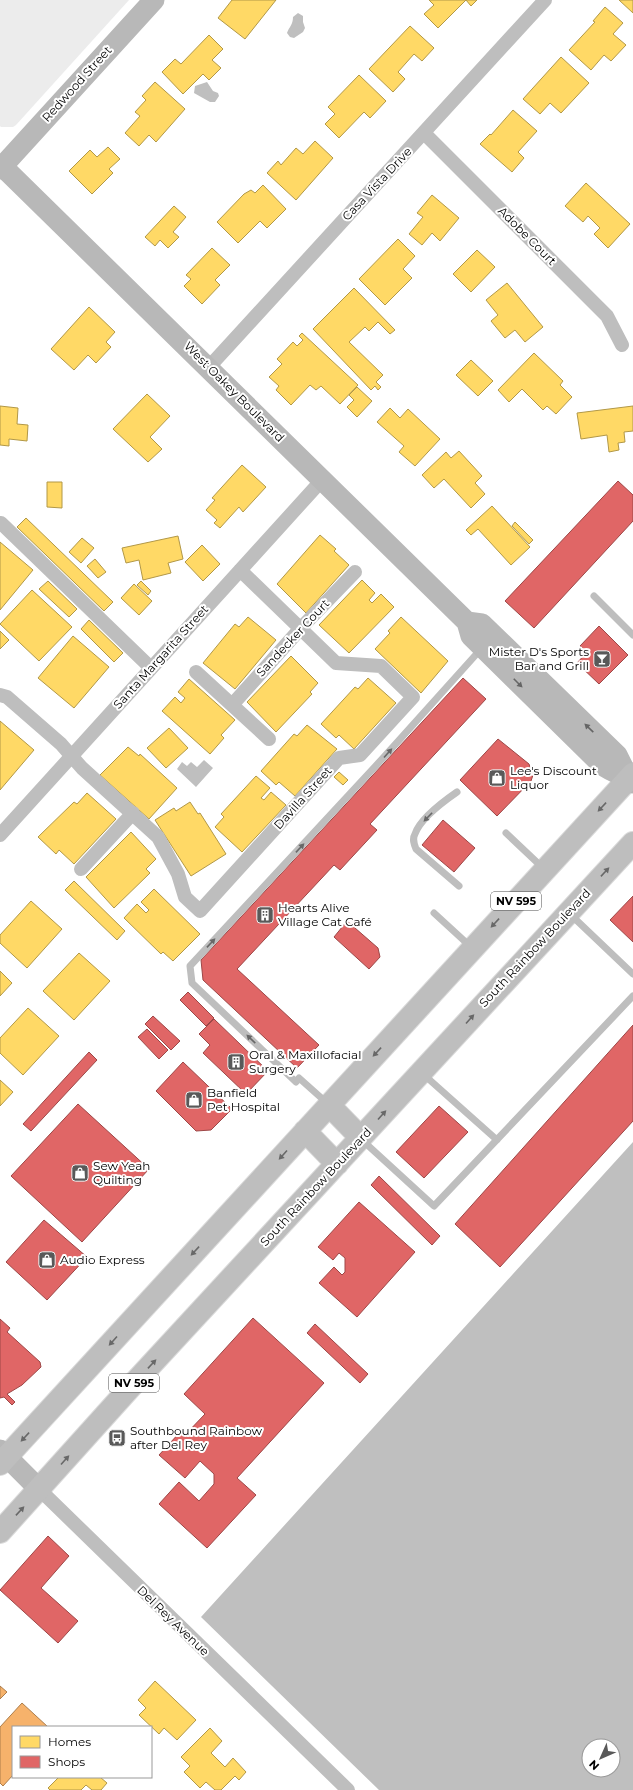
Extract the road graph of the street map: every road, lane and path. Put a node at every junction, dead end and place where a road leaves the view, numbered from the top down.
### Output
1 (154, 0) edge
2 (545, 0) edge
3 (424, 133) junction
4 (1, 166) edge
5 (622, 345) dead end
6 (209, 367) junction
7 (322, 480) junction
8 (0, 524) edge
9 (240, 570) junction
10 (354, 572) dead end
11 (594, 596) dead end
12 (467, 622) junction
13 (301, 628) junction
14 (633, 635) edge
15 (483, 647) junction
16 (151, 668) junction
17 (196, 672) dead end
18 (0, 695) edge
19 (232, 705) junction
20 (269, 739) dead end
21 (71, 756) junction
22 (632, 779) edge
23 (457, 792) dead end
24 (133, 813) junction
25 (506, 833) dead end
26 (0, 835) edge
27 (633, 842) edge
28 (81, 869) dead end
29 (544, 870) junction
30 (459, 886) dead end
31 (568, 912) junction
32 (434, 913) dead end
33 (472, 948) junction
34 (633, 974) edge
35 (633, 996) edge
36 (421, 1072) junction
37 (328, 1105) junction
38 (305, 1131) junction
39 (361, 1138) junction
40 (497, 1140) junction
41 (337, 1164) junction
42 (2, 1457) edge
43 (39, 1490) junction
44 (0, 1532) edge
45 (348, 1790) edge

1 - 4 main road, Redwood Street
2 - 3 street, Casa Vista Drive
3 - 5 street, Adobe Court
3 - 6 street, Casa Vista Drive
4 - 6 main road, West Oakey Boulevard
6 - 7 main road, West Oakey Boulevard
7 - 9 street, Santa Margarita Street
7 - 12 main road, West Oakey Boulevard
8 - 16 street
9 - 13 street
9 - 16 street, Santa Margarita Street
10 - 13 street, Sandecker Court
11 - 14 lane
12 - 15 main road, West Oakey Boulevard
22 -> 12 main road, West Oakey Boulevard
13 - 19 street, Sandecker Court
13 - 24 street, Davilla Street
15 -> 22 main road, West Oakey Boulevard
37 -> 15 lane
16 - 21 street, Santa Margarita Street
17 - 19 street
18 - 21 street
19 - 20 street
21 - 24 street
21 - 26 street, Santa Margarita Street
22 -> 29 main road, NV 595
23 -> 30 lane
24 - 28 street
25 - 29 lane
31 -> 27 main road, South Rainbow Boulevard / NV 595
29 -> 33 main road, NV 595
31 - 34 lane
36 -> 31 main road, South Rainbow Boulevard / NV 595
32 - 33 lane
33 -> 37 main road, NV 595
35 - 40 lane
39 -> 36 main road, South Rainbow Boulevard / NV 595
36 - 40 lane
37 - 38 main road, NV 595
37 - 39 main road
38 - 41 main road
38 -> 42 main road, NV 595
39 - 40 lane
39 - 41 main road, South Rainbow Boulevard / NV 595
43 -> 41 main road, South Rainbow Boulevard / NV 595
42 - 43 main road, Del Rey Avenue
44 -> 43 main road, South Rainbow Boulevard / NV 595
43 - 45 street, Del Rey Avenue

